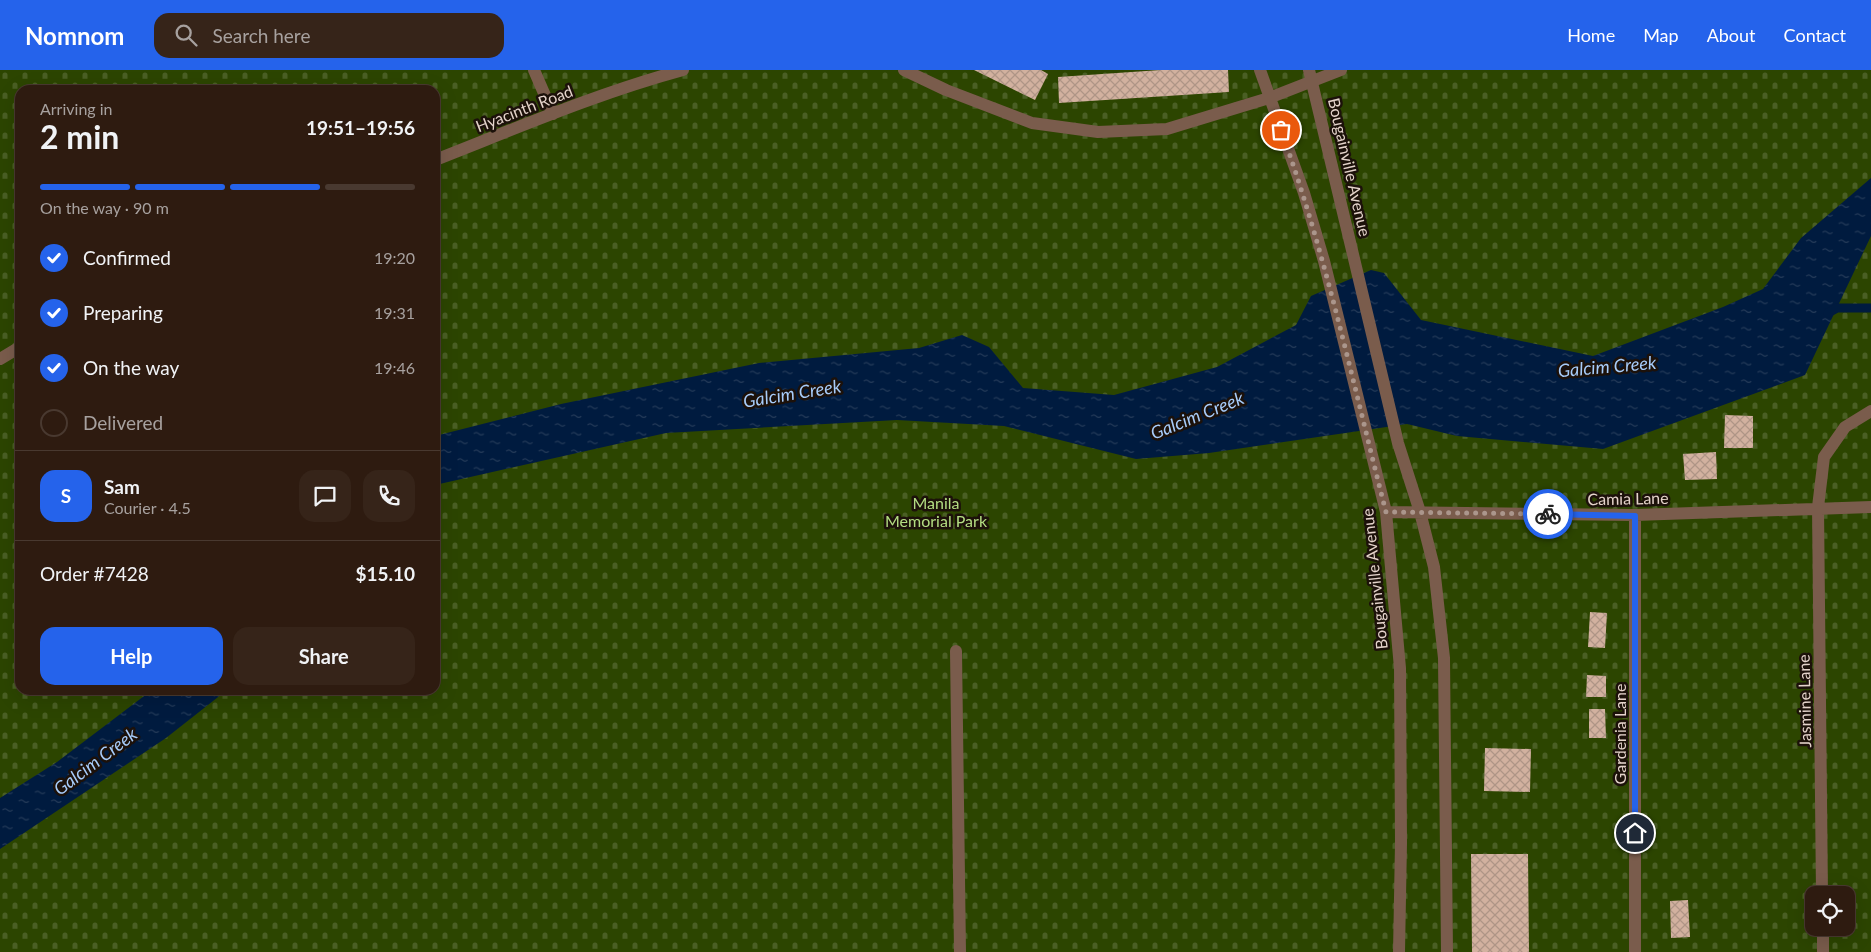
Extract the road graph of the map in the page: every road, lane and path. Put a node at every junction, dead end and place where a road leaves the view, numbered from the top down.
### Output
1 (534, 70) edge
2 (683, 70) edge
3 (904, 70) edge
4 (1260, 70) edge
5 (1341, 70) edge
6 (1311, 75) edge
7 (1269, 98) junction
8 (553, 114) junction
9 (440, 158) edge
10 (15, 350) edge
11 (0, 359) edge
12 (1871, 411) edge
13 (1871, 507) edge
14 (1818, 508) junction
15 (1386, 512) junction
16 (1420, 512) junction
17 (1635, 516) junction
18 (956, 651) dead end
19 (1822, 886) edge
20 (1822, 936) edge
21 (960, 952) edge
22 (1398, 952) edge
23 (1447, 952) edge
24 (1635, 952) edge
25 (1823, 952) edge

1 - 8 street
2 - 8 street, Hyacinth Road
3 - 7 street
4 - 7 street, Bougainville Avenue
5 - 6 street
6 - 7 street
6 - 16 street, Bougainville Avenue
7 - 15 street, Bougainville Avenue
8 - 9 street, Hyacinth Road
10 - 11 street
12 - 14 street, Jasmine Lane
13 - 14 street, Camia Lane
14 - 17 street, Camia Lane
14 - 19 street, Jasmine Lane
15 - 16 street, Camia Lane
15 - 22 street, Bougainville Avenue
16 - 17 street, Camia Lane
16 - 23 street, Bougainville Avenue
17 - 24 street, Gardenia Lane
18 - 21 street
20 - 25 street

